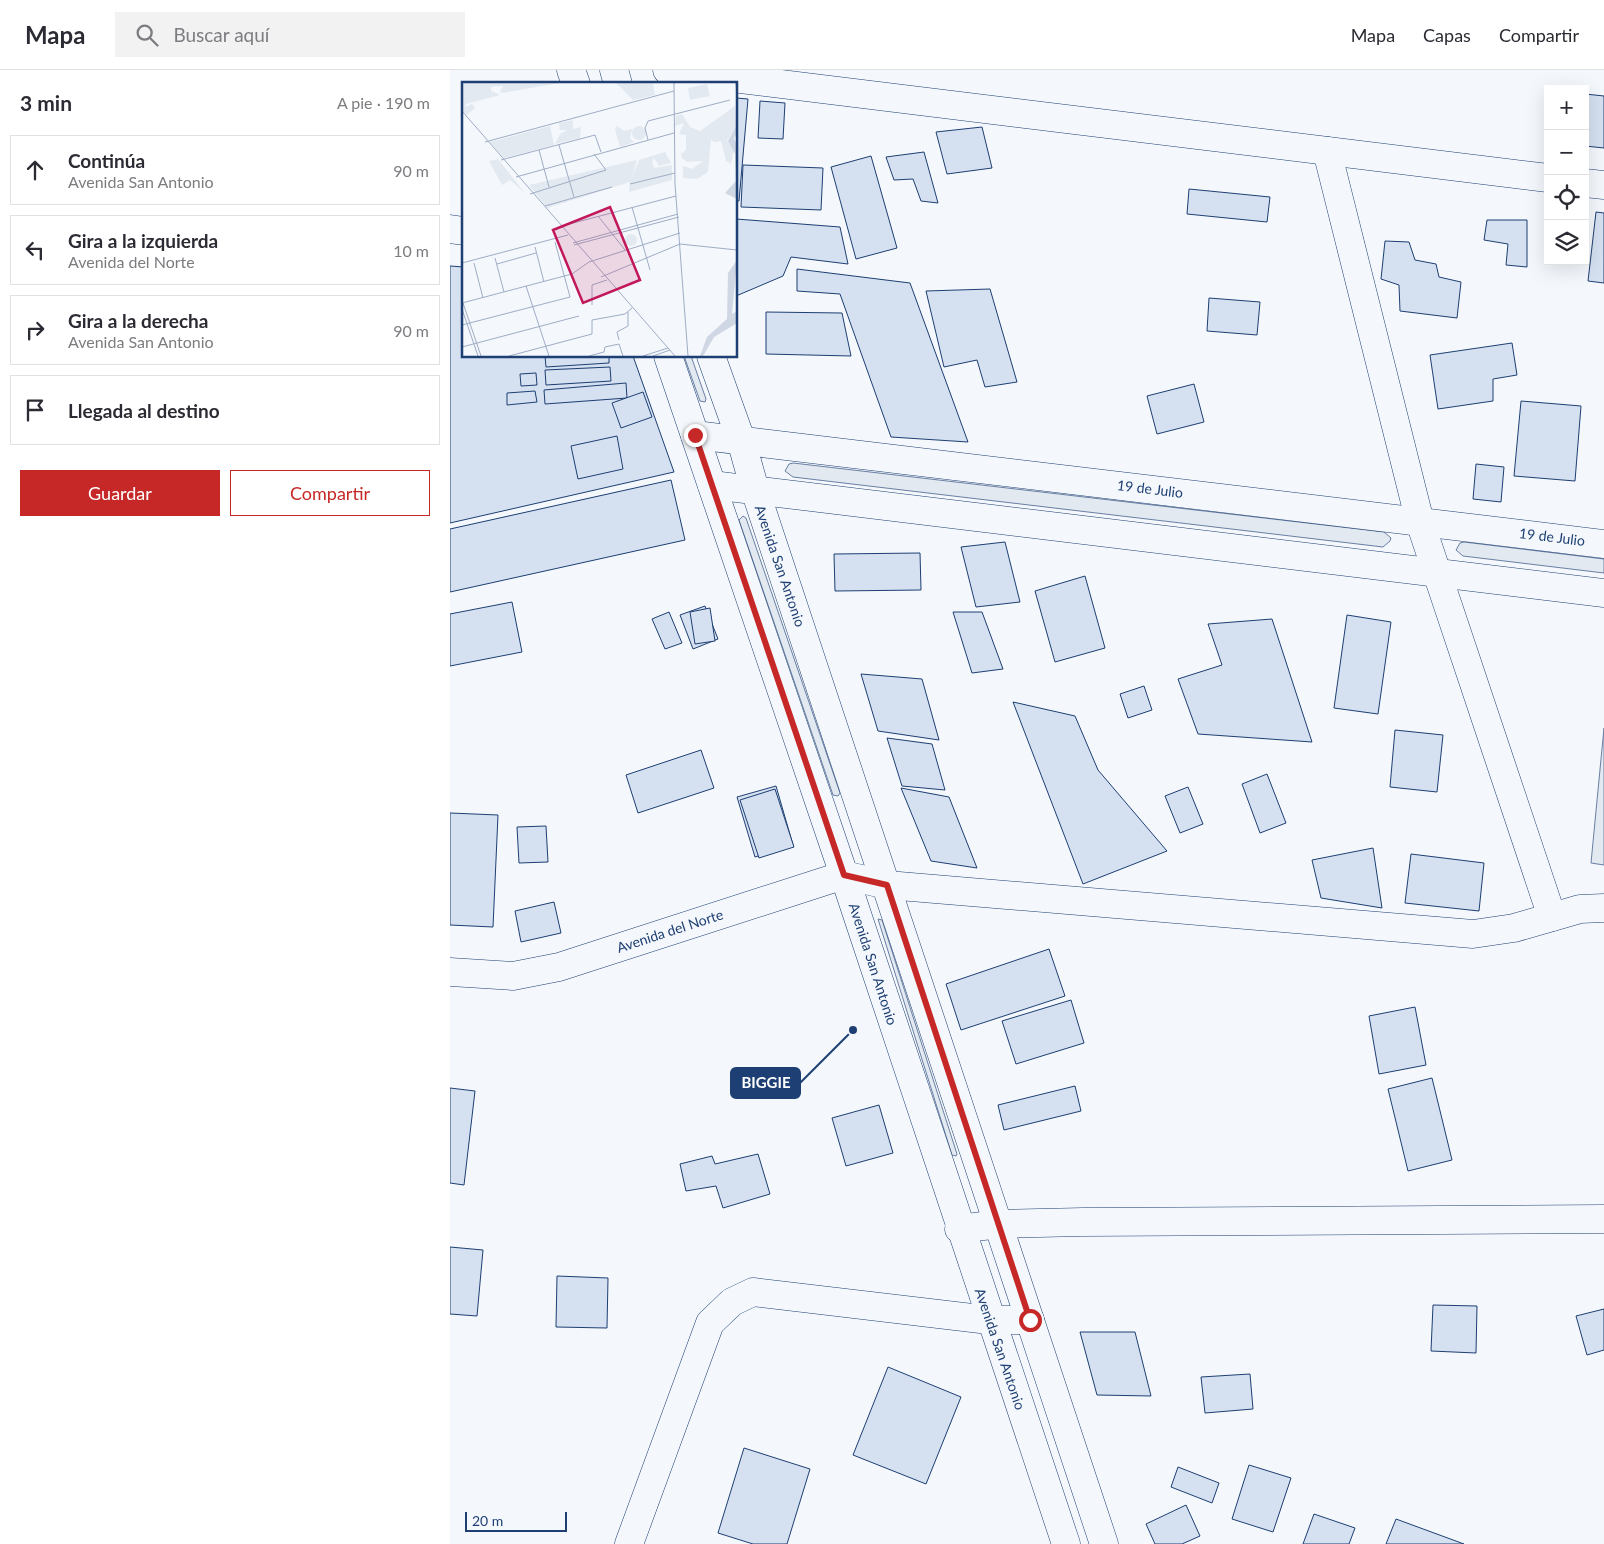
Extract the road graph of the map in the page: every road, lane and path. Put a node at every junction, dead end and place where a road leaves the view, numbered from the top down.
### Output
1 (571, 70) edge
2 (667, 70) edge
3 (575, 82) edge
4 (1327, 151) junction
5 (1544, 178) edge
6 (1589, 183) edge
7 (1604, 185) edge
8 (669, 358) edge
9 (712, 358) edge
10 (695, 435) junction
11 (741, 440) junction
12 (712, 485) junction
13 (755, 490) junction
14 (1420, 522) junction
15 (1604, 544) edge
16 (1437, 573) junction
17 (1604, 593) edge
18 (844, 875) junction
19 (887, 885) junction
20 (1604, 908) edge
21 (1552, 917) junction
22 (450, 972) edge
23 (1604, 1219) edge
24 (999, 1224) junction
25 (960, 1229) junction
26 (989, 1320) junction
27 (1030, 1320) junction
28 (629, 1544) edge
29 (1066, 1544) edge
30 (1104, 1544) edge

1 - 3 street
2 - 4 street
4 - 5 street
4 - 14 street
6 - 7 street
8 - 10 street, Avenida San Antonio
9 - 11 street, Avenida San Antonio
10 - 11 street, 19 de Julio
10 - 12 street, Avenida San Antonio
11 - 13 street, Avenida San Antonio
11 - 14 street, 19 de Julio
12 - 13 street
12 - 18 street, Avenida San Antonio
13 - 16 street
13 - 19 street, Avenida San Antonio
14 - 15 street, 19 de Julio
14 - 16 street
16 - 17 street
16 - 21 street
18 - 19 street
18 - 22 street, Avenida del Norte
18 - 25 street, Avenida San Antonio
19 - 21 street
19 - 24 street, Avenida San Antonio
20 - 21 street
23 - 24 street
24 - 25 street
24 - 27 street, Avenida San Antonio
25 - 26 street, Avenida San Antonio
26 - 27 street
26 - 28 street
26 - 29 street, Avenida San Antonio
27 - 30 street, Avenida San Antonio

